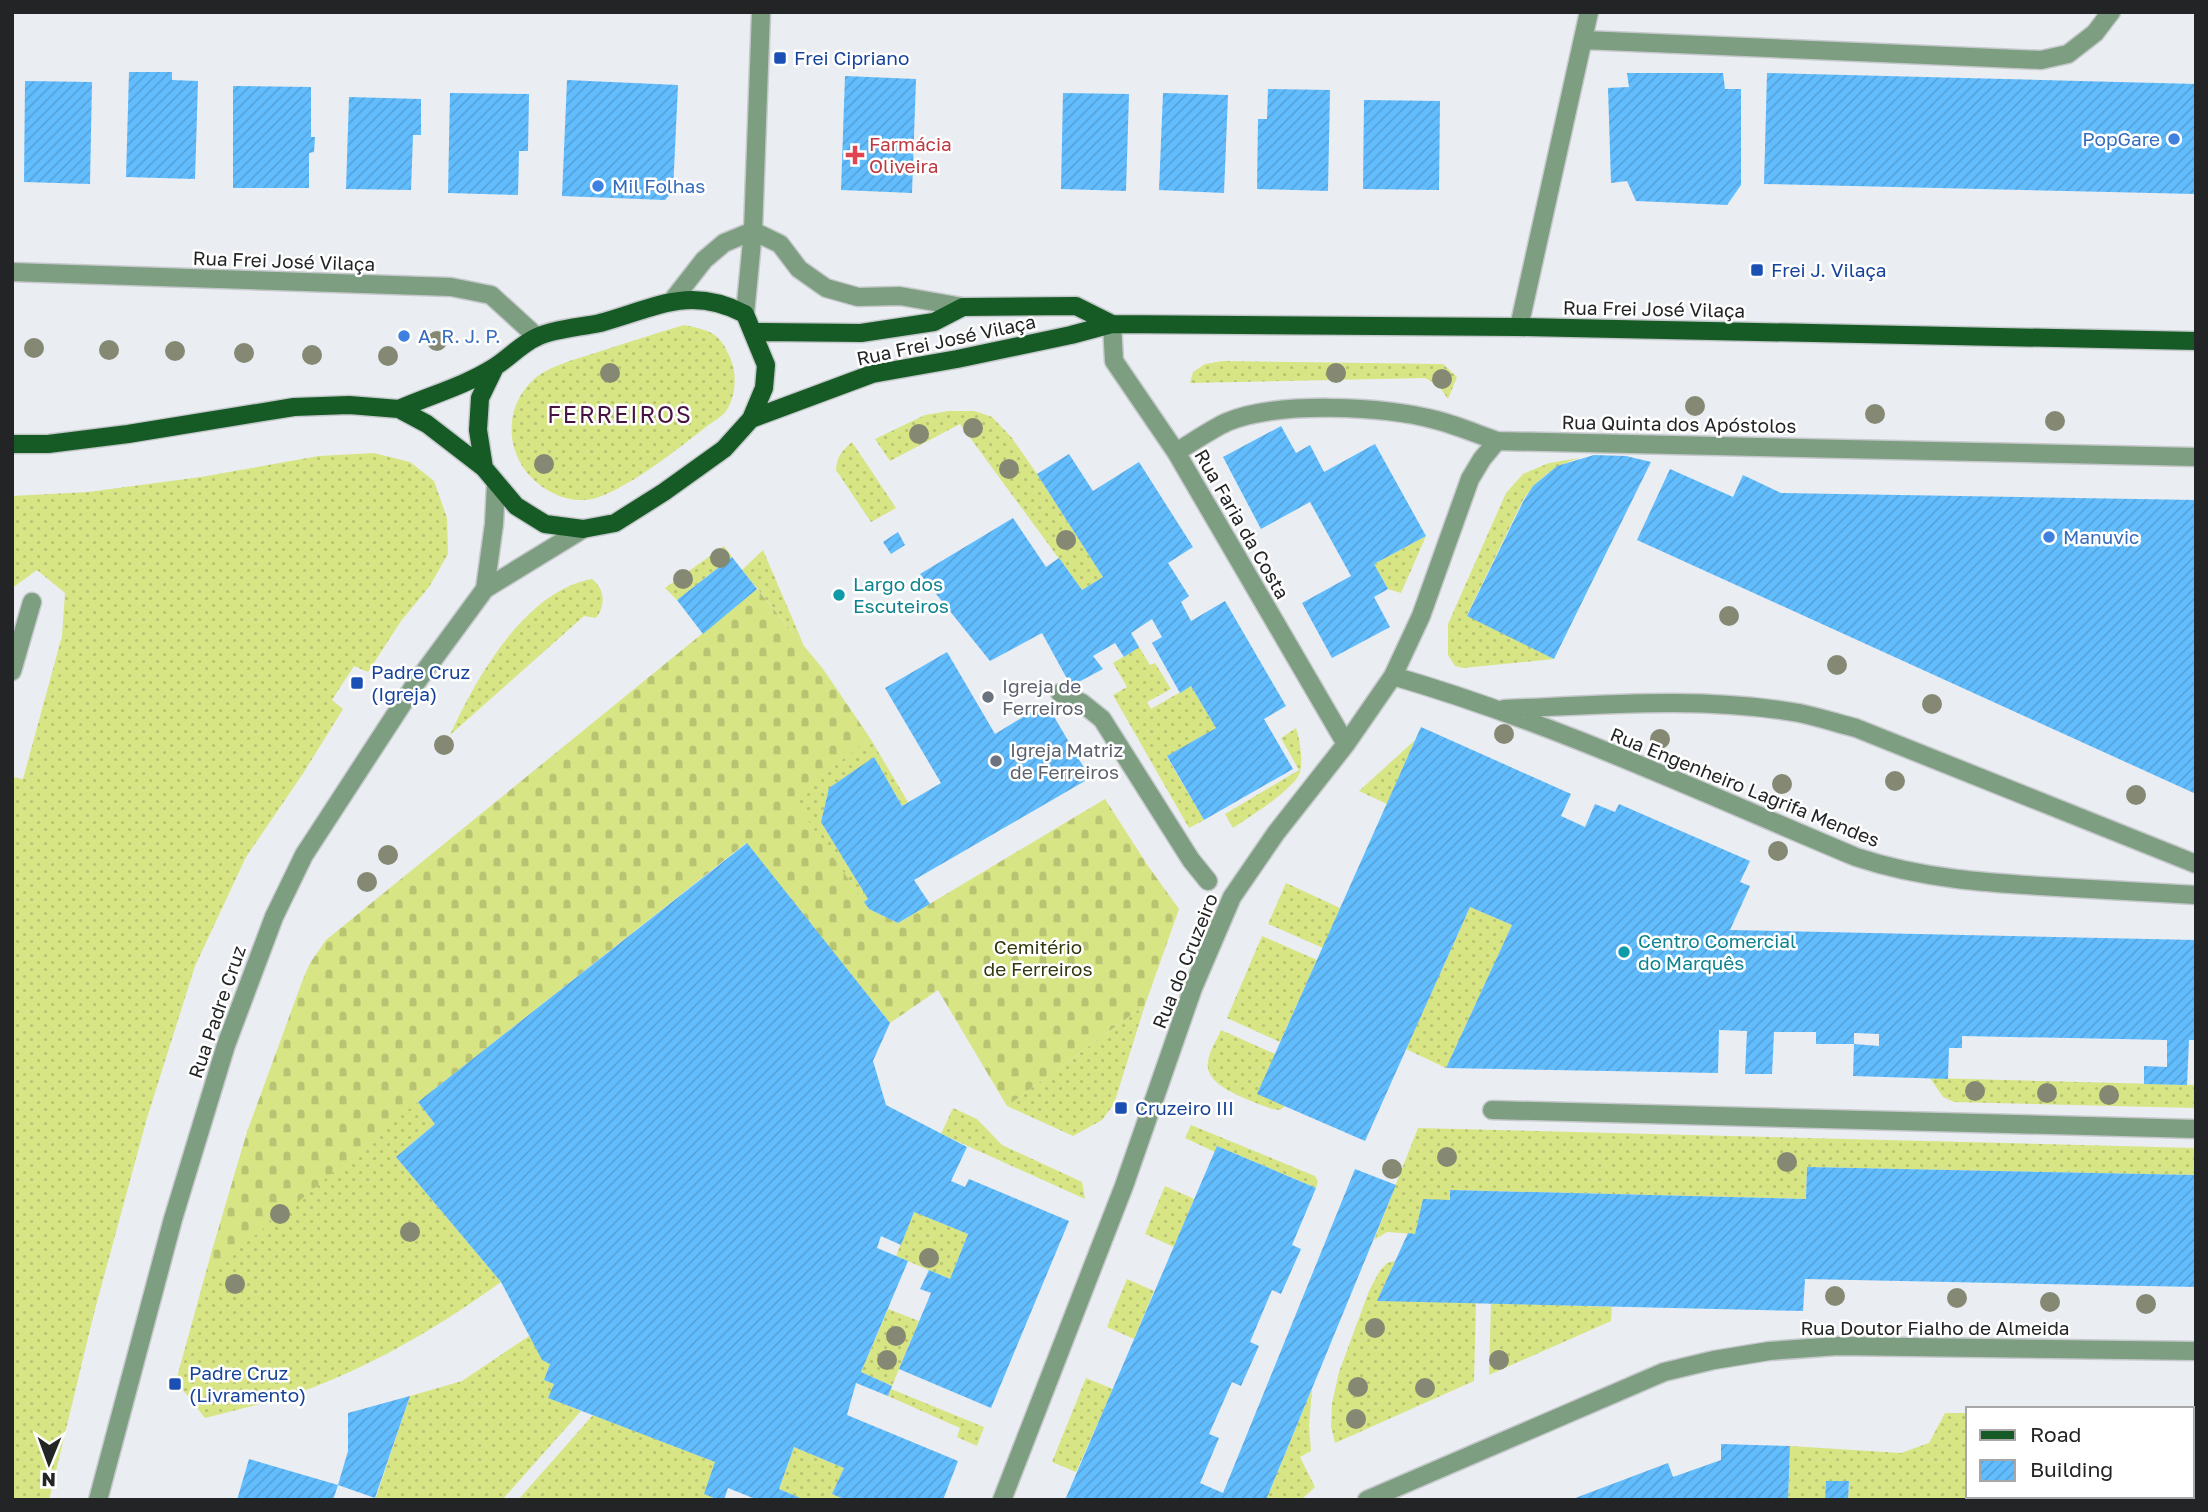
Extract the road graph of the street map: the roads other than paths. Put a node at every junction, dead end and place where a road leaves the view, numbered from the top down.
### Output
1 (761, 12) edge
2 (1589, 12) edge
3 (2111, 12) edge
4 (1584, 40) junction
5 (753, 231) junction
6 (12, 272) edge
7 (672, 301) junction
8 (963, 307) junction
9 (745, 314) junction
10 (1112, 324) junction
11 (1519, 327) junction
12 (753, 332) junction
13 (537, 337) junction
14 (2196, 341) edge
15 (495, 367) junction
16 (400, 409) junction
17 (751, 419) junction
18 (1497, 441) junction
19 (12, 444) edge
20 (1176, 452) junction
21 (2196, 457) edge
22 (484, 468) junction
23 (496, 484) junction
24 (583, 529) junction
25 (485, 589) junction
26 (32, 602) dead end
27 (12, 671) edge
28 (1392, 676) junction
29 (1060, 693) dead end
30 (1494, 710) junction
31 (1346, 744) junction
32 (2196, 864) edge
33 (1208, 881) dead end
34 (2196, 895) edge
35 (1492, 1110) dead end
36 (2196, 1129) edge
37 (2196, 1351) edge
38 (98, 1500) edge
39 (1002, 1500) edge
40 (1367, 1500) edge

1 - 5 street
2 - 4 street
3 - 4 street
4 - 11 street
5 - 7 street
5 - 8 street
5 - 9 street
6 - 13 street, Rua Frei José Vilaça
7 - 9 main road, Rua Frei José Vilaça
7 - 13 main road, Rua Frei José Vilaça
8 - 10 main road, Rua Frei José Vilaça
8 - 12 main road, Rua Frei José Vilaça
9 - 12 main road, Rua Frei José Vilaça
10 - 11 main road, Rua Frei José Vilaça
10 - 17 main road, Rua Frei José Vilaça
10 - 20 street, Rua Faria da Costa
11 - 14 main road, Rua Frei José Vilaça
12 - 17 main road, Rua Frei José Vilaça
13 - 15 main road, Rua Frei José Vilaça
15 - 16 main road, Rua Frei José Vilaça
15 - 22 main road, Rua Frei José Vilaça
16 - 19 main road, Rua Frei José Vilaça
16 - 22 main road, Rua Frei José Vilaça
17 - 24 main road, Rua Frei José Vilaça
18 - 20 street, Rua Quinta dos Apóstolos
18 - 21 street, Rua Quinta dos Apóstolos
18 - 28 street, Rua do Cruzeiro
20 - 31 street, Rua Faria da Costa
22 - 23 main road, Rua Frei José Vilaça
23 - 24 main road, Rua Frei José Vilaça
23 - 25 street, Rua Padre Cruz
24 - 25 street, Rua Padre Cruz
25 - 38 street, Rua Padre Cruz
26 - 27 street
28 - 30 street, Rua Engenheiro Lagrifa Mendes
28 - 31 street, Rua do Cruzeiro
29 - 33 street
30 - 32 street, Rua Engenheiro Lagrifa Mendes
30 - 34 street, Rua Engenheiro Lagrifa Mendes
31 - 39 street, Rua do Cruzeiro
35 - 36 street
37 - 40 street, Rua Doutor Fialho de Almeida

